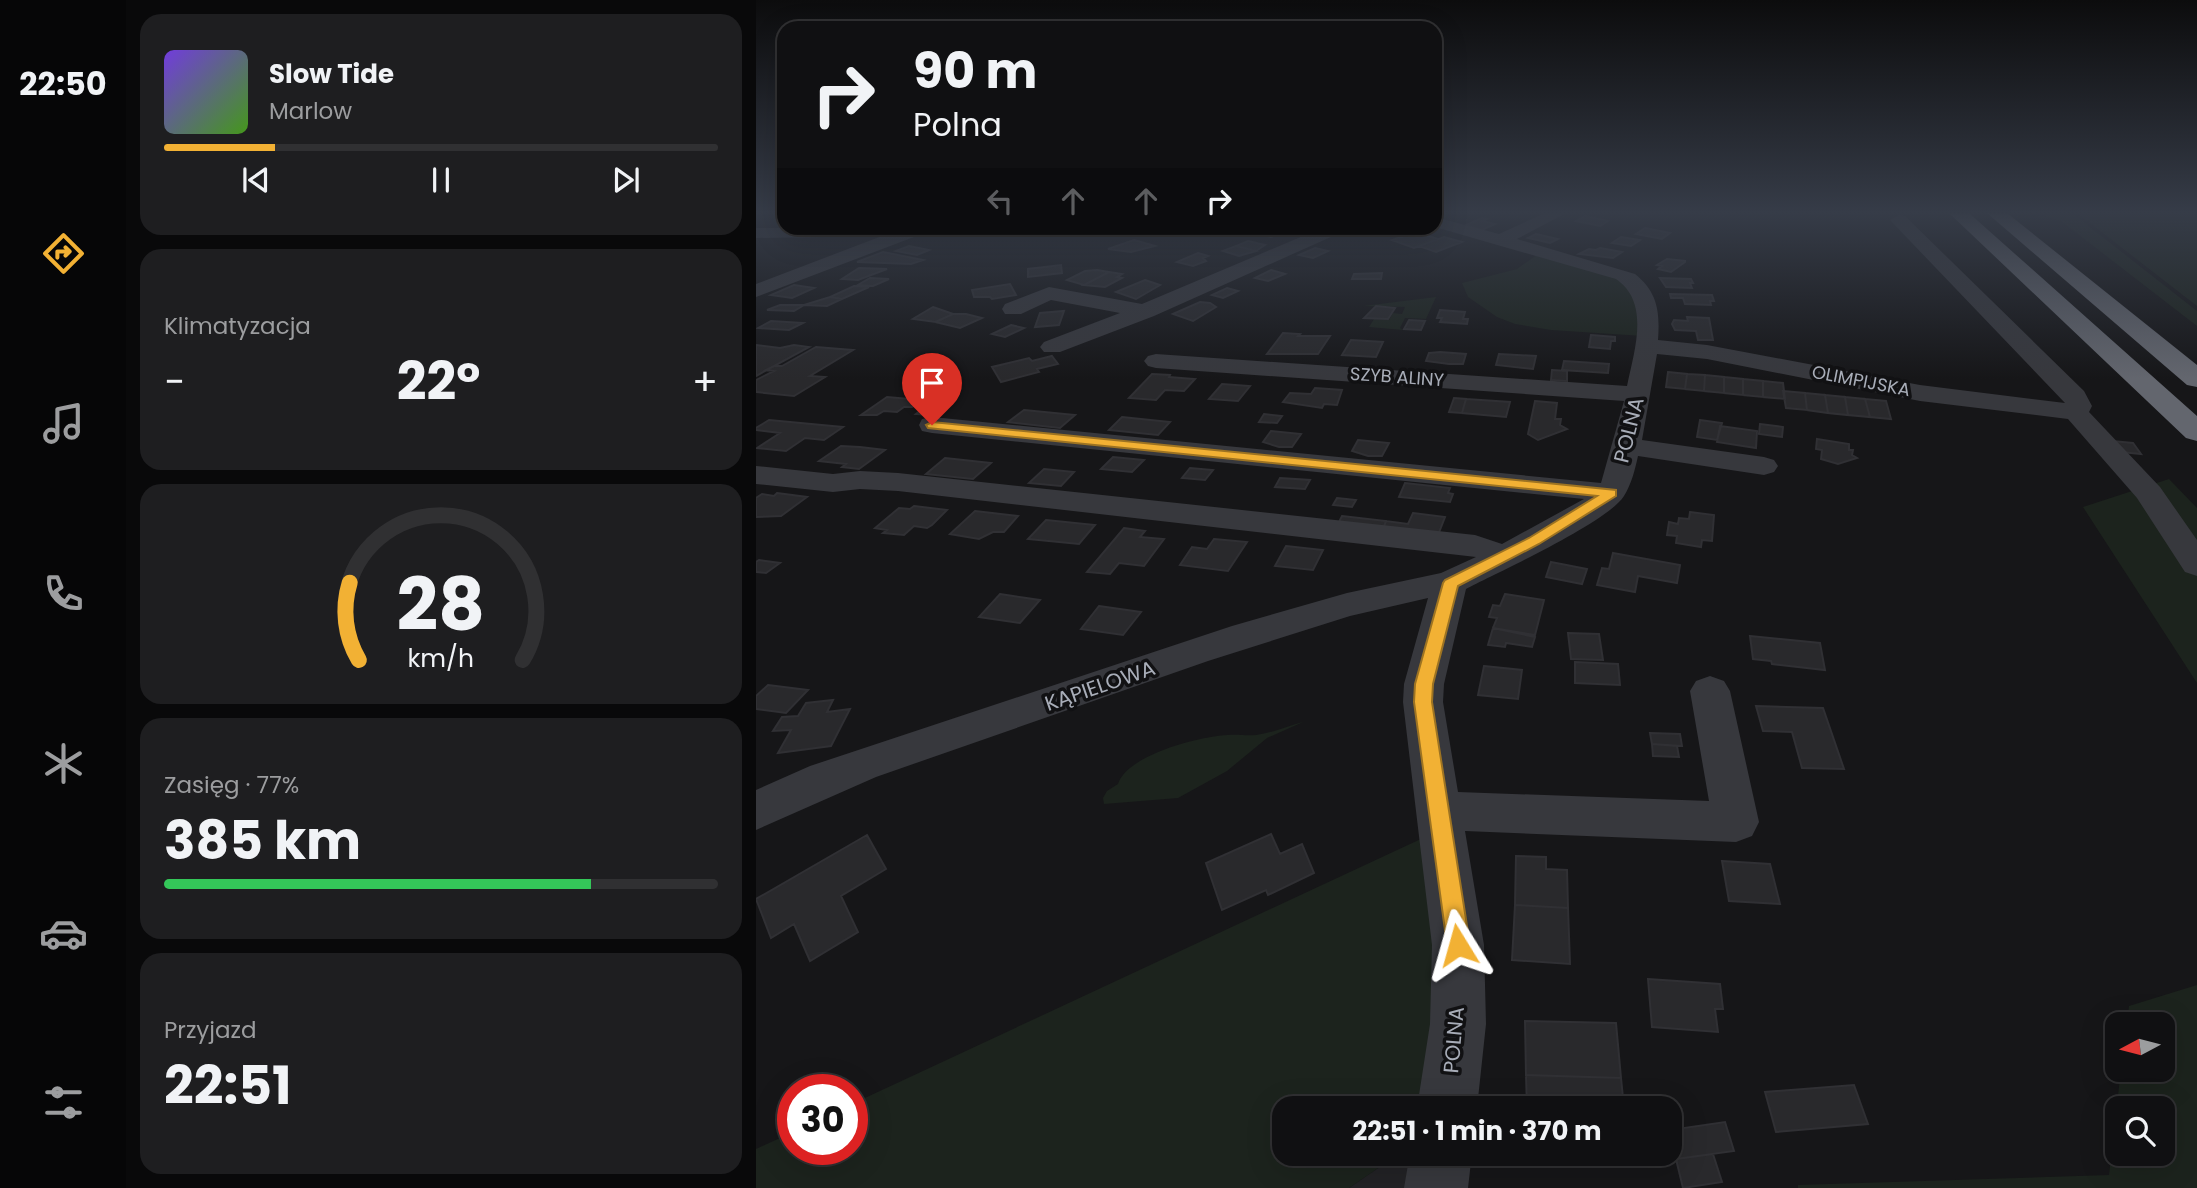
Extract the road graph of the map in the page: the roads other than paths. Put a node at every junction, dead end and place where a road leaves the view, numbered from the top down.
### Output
1 (814, 268) edge
2 (1242, 268) edge
3 (1605, 268) edge
4 (1948, 268) edge
5 (2019, 268) edge
6 (2063, 268) edge
7 (756, 291) edge
8 (1013, 309) dead end
9 (1146, 310) junction
10 (1647, 346) junction
11 (1052, 347) dead end
12 (1156, 361) dead end
13 (2197, 379) edge
14 (1638, 394) junction
15 (2076, 412) junction
16 (932, 425) dead end
17 (2197, 432) edge
18 (1626, 446) junction
19 (1764, 466) dead end
20 (756, 475) edge
21 (1611, 493) junction
22 (1500, 559) junction
23 (2197, 565) edge
24 (1450, 583) junction
25 (1710, 691) dead end
26 (763, 797) edge
27 (1438, 811) junction
28 (1449, 1096) edge
29 (1439, 1166) edge
30 (1436, 1188) edge

1 - 7 street
2 - 9 street
3 - 10 street, POLNA
4 - 15 street
5 - 17 highway
6 - 13 highway
8 - 9 street
9 - 11 street
10 - 14 street, POLNA
10 - 15 street, OLIMPIJSKA
12 - 14 street, SZYB ALINY
14 - 18 street, POLNA
15 - 23 street
16 - 21 street
18 - 19 street
18 - 21 street, POLNA
20 - 22 street
21 - 22 street
22 - 24 street
24 - 26 street, KĄPIELOWA
24 - 27 street, POLNA
25 - 27 street
27 - 28 street, POLNA
29 - 30 street

